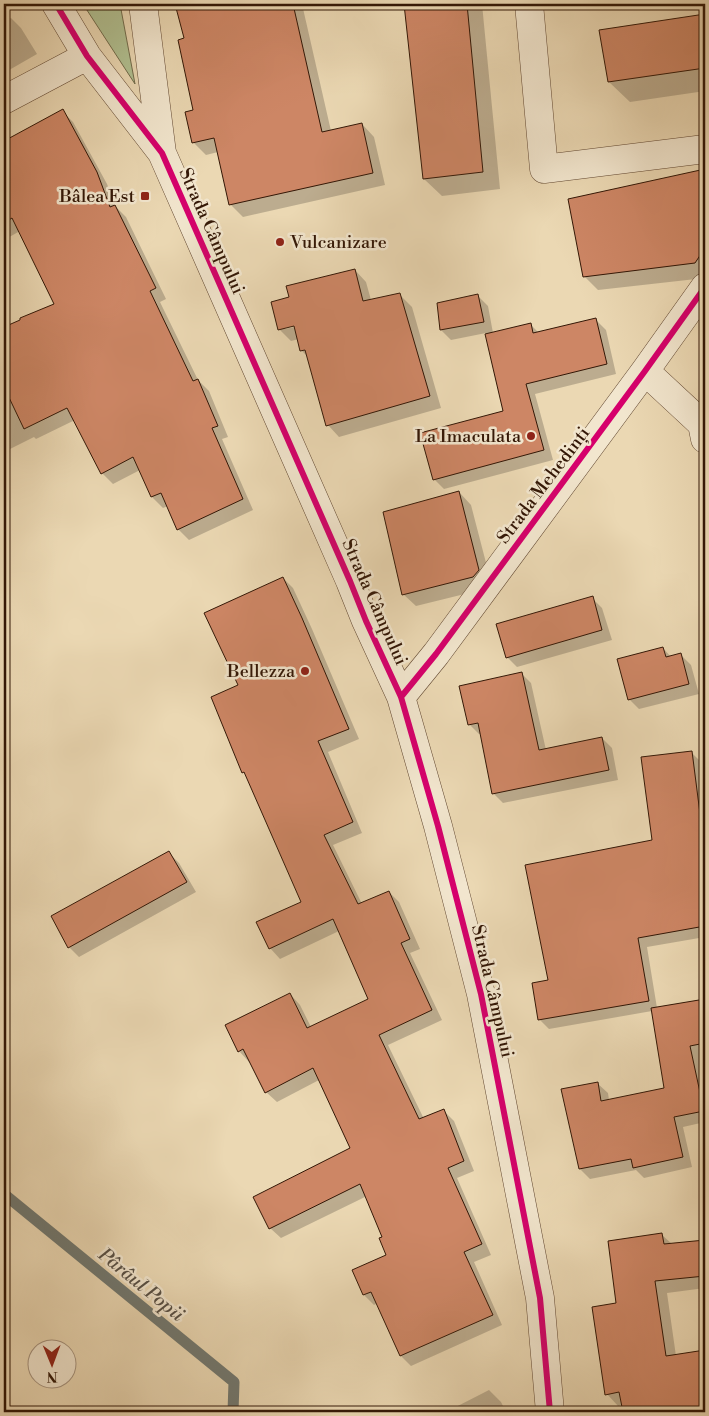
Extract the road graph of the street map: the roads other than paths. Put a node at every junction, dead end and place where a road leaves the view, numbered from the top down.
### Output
1 (56, 4) edge
2 (143, 4) edge
3 (528, 4) edge
4 (87, 56) junction
5 (4, 100) edge
6 (705, 149) edge
7 (162, 154) junction
8 (705, 287) edge
9 (645, 371) junction
10 (705, 438) edge
11 (401, 698) junction
12 (550, 1412) edge

1 - 4 street, Strada Câmpului
2 - 7 street
3 - 6 street
4 - 5 street
4 - 7 street, Strada Câmpului
7 - 11 street, Strada Câmpului
8 - 9 street, Strada Mehedinți
9 - 10 street
9 - 11 street, Strada Mehedinți
11 - 12 street, Strada Câmpului

